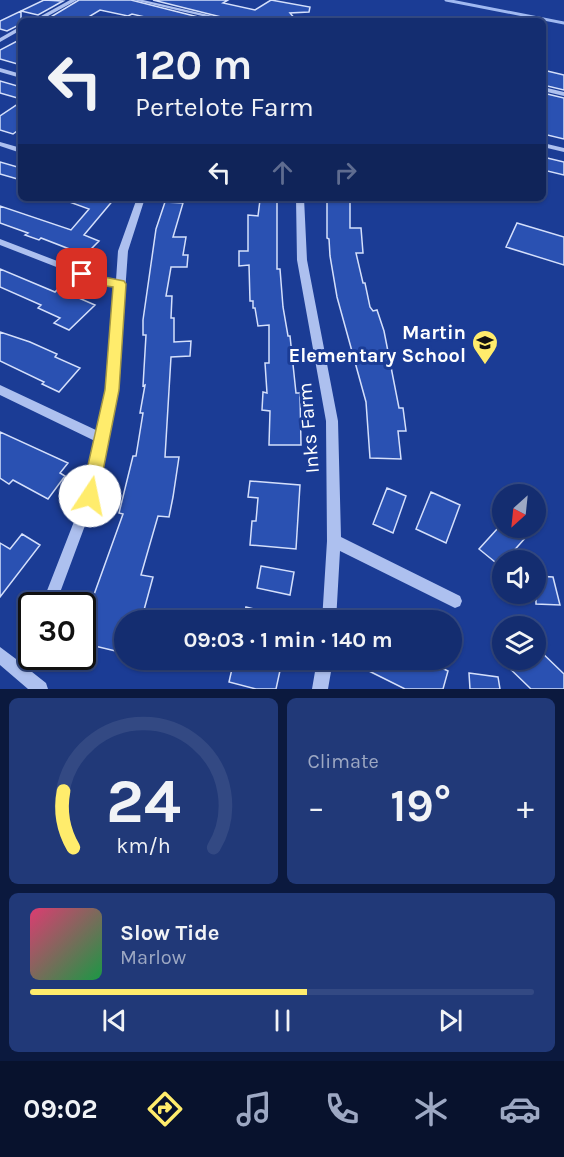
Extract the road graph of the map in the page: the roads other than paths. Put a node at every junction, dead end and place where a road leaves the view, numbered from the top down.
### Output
1 (74, 0) edge
2 (136, 0) edge
3 (41, 18) edge
4 (218, 18) edge
5 (18, 30) edge
6 (0, 40) edge
7 (0, 70) edge
8 (18, 75) edge
9 (546, 90) edge
10 (564, 94) edge
11 (0, 144) edge
12 (546, 146) edge
13 (18, 150) edge
14 (564, 150) edge
15 (140, 201) edge
16 (300, 201) edge
17 (0, 242) edge
18 (120, 284) junction
19 (0, 390) edge
20 (101, 438) junction
21 (334, 541) junction
22 (53, 592) edge
23 (455, 601) dead end
24 (330, 610) edge
25 (0, 656) edge
26 (323, 670) edge
27 (18, 671) joint
28 (40, 689) edge
29 (320, 689) edge

1 - 3 street
2 - 4 street
5 - 6 street
7 - 8 street
9 - 10 street
11 - 13 street
12 - 14 street
15 - 18 street
16 - 21 street, Inks Farm
17 - 18 street
18 - 20 street
19 - 20 street
20 - 22 street
21 - 23 street
21 - 24 street, Inks Farm
25 - 27 street
26 - 29 street
27 - 28 street

